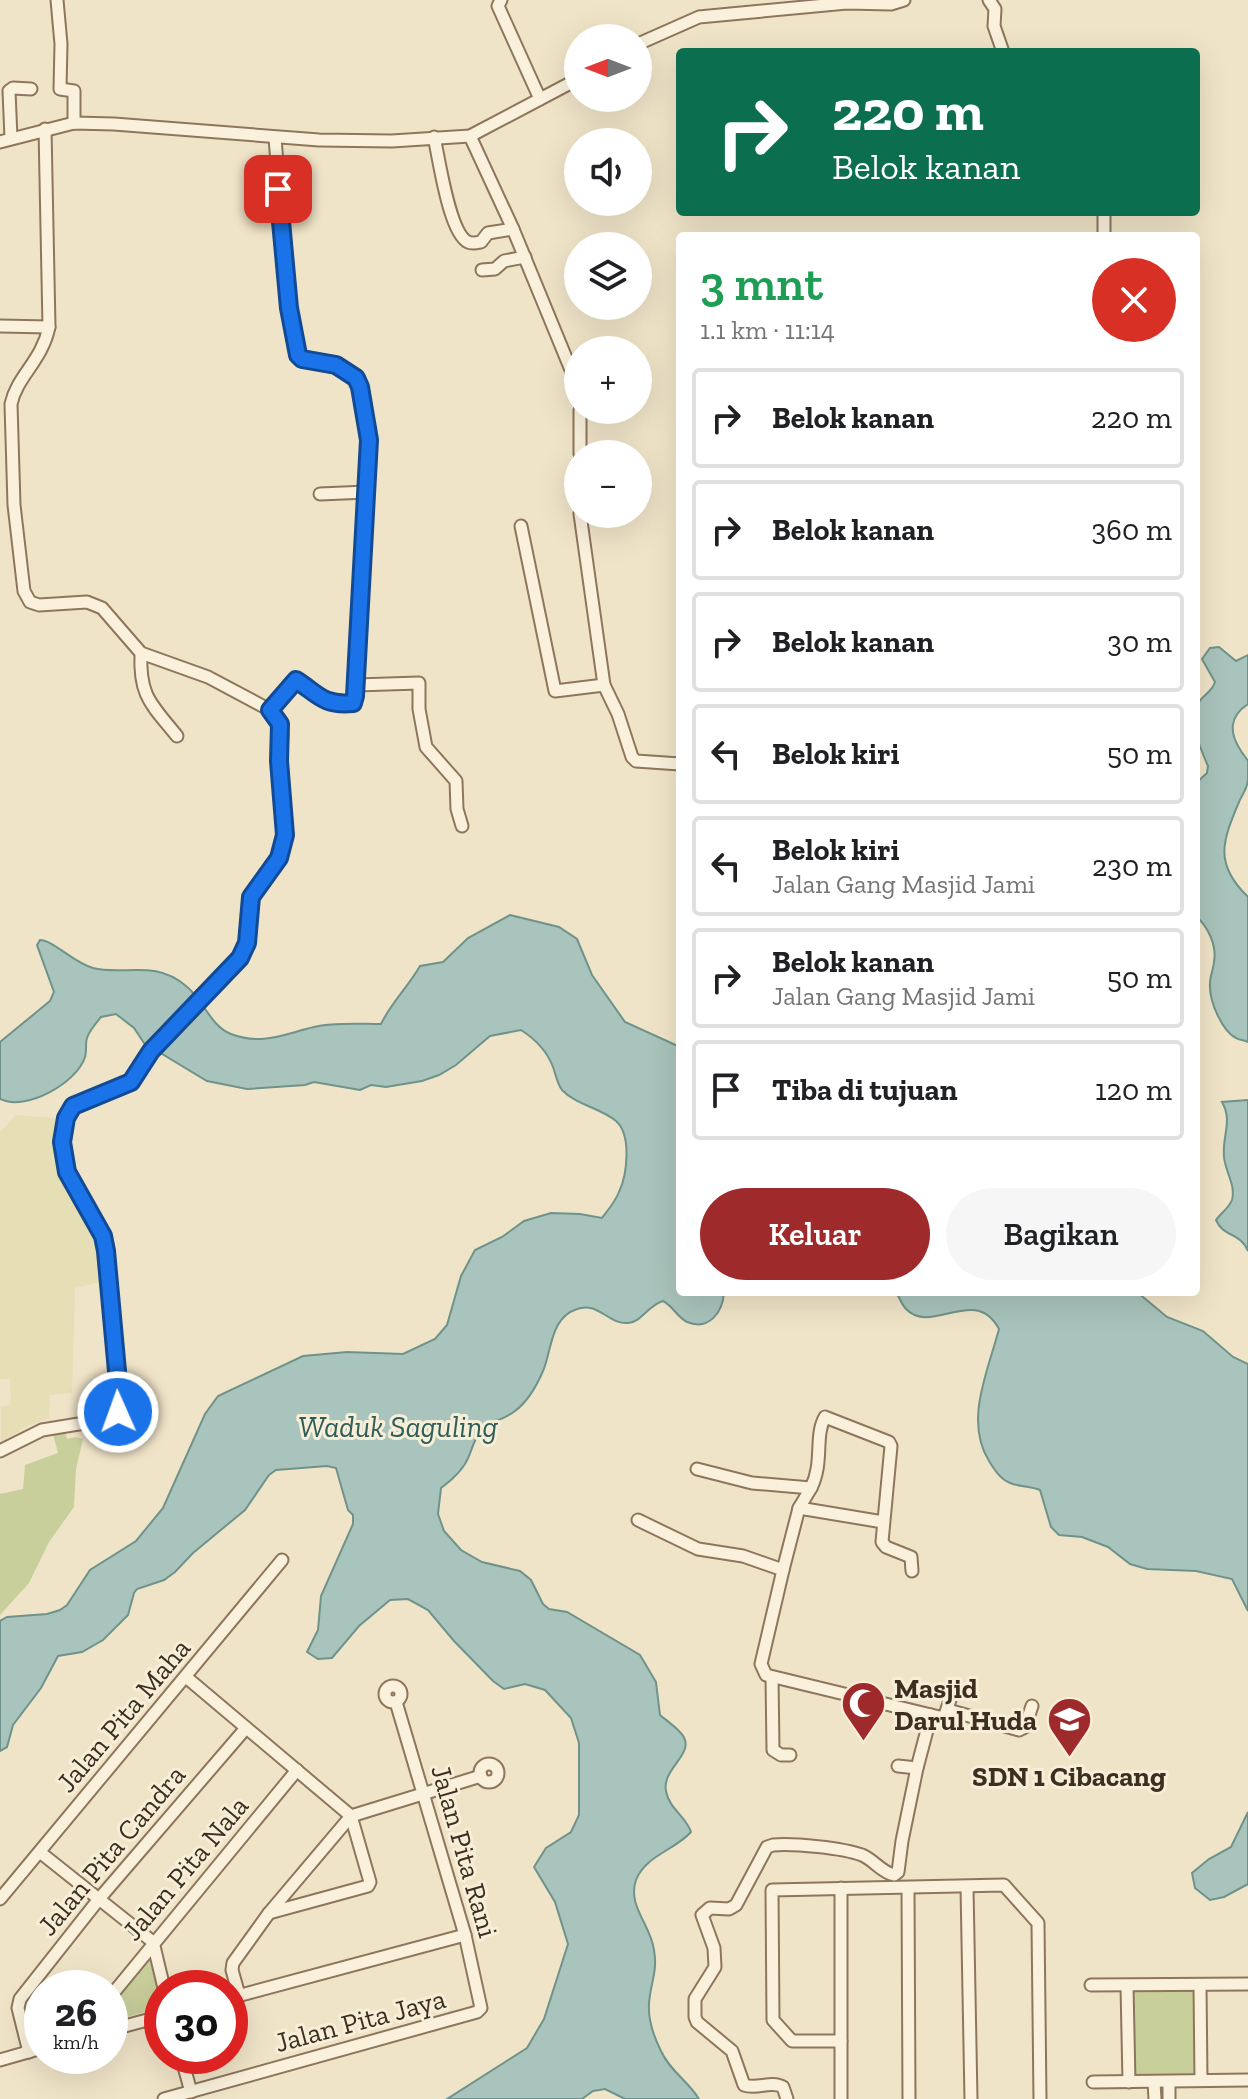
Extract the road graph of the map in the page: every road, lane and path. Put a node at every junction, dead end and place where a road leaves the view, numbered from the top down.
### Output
1 (57, 0) edge
2 (501, 0) edge
3 (904, 0) edge
4 (989, 0) edge
5 (652, 38) edge
6 (1002, 48) edge
7 (564, 86) edge
8 (31, 89) dead end
9 (540, 99) junction
10 (74, 123) junction
11 (45, 129) junction
12 (470, 136) junction
13 (434, 137) junction
14 (275, 138) junction
15 (6, 140) edge
16 (513, 229) junction
17 (525, 257) junction
18 (482, 270) dead end
19 (0, 326) edge
20 (49, 327) junction
21 (564, 353) edge
22 (367, 492) junction
23 (320, 494) dead end
24 (521, 526) dead end
25 (582, 528) edge
26 (141, 653) junction
27 (356, 685) junction
28 (604, 685) junction
29 (270, 710) junction
30 (177, 736) dead end
31 (676, 764) edge
32 (462, 826) dead end
33 (0, 1451) edge
34 (697, 1469) dead end
35 (811, 1488) junction
36 (799, 1508) junction
37 (638, 1520) dead end
38 (883, 1522) junction
39 (282, 1560) dead end
40 (783, 1570) junction
41 (912, 1571) dead end
42 (186, 1677) junction
43 (772, 1677) junction
44 (953, 1691) dead end
45 (396, 1702) dead end
46 (1032, 1706) dead end
47 (948, 1710) junction
48 (931, 1715) junction
49 (246, 1728) junction
50 (790, 1755) dead end
51 (898, 1766) dead end
52 (917, 1768) junction
53 (297, 1770) junction
54 (481, 1776) dead end
55 (424, 1795) junction
56 (351, 1816) junction
57 (41, 1853) junction
58 (967, 1887) junction
59 (841, 1888) junction
60 (908, 1888) junction
61 (0, 1899) edge
62 (99, 1899) junction
63 (269, 1913) junction
64 (465, 1935) junction
65 (153, 1942) junction
66 (44, 1970) edge
67 (160, 1970) edge
68 (232, 1970) edge
69 (128, 1974) edge
70 (1248, 1984) edge
71 (1091, 1985) dead end
72 (1200, 1985) junction
73 (1127, 1986) junction
74 (248, 1993) edge
75 (24, 1995) edge
76 (477, 2012) joint
77 (24, 2030) edge
78 (841, 2041) junction
79 (24, 2053) edge
80 (0, 2060) edge
81 (186, 2074) edge
82 (1201, 2080) junction
83 (1248, 2080) edge
84 (1093, 2082) dead end
85 (1129, 2082) junction
86 (1154, 2082) junction
87 (1169, 2082) junction
88 (191, 2092) junction
89 (164, 2099) edge
90 (787, 2099) edge
91 (841, 2099) edge
92 (909, 2099) edge
93 (971, 2099) edge
94 (1040, 2099) edge
95 (1155, 2099) edge
96 (1169, 2099) edge

1 - 10 street
2 - 9 street
3 - 5 street
4 - 6 street
7 - 9 street
8 - 15 street
9 - 12 street
10 - 11 street
10 - 14 street
11 - 15 street
11 - 20 street
12 - 13 street
12 - 16 street
13 - 14 street
13 - 16 street
14 - 22 street
16 - 17 street
17 - 18 street
17 - 21 street
19 - 20 street
20 - 26 street
22 - 23 street
22 - 27 street
24 - 28 street
25 - 28 street
26 - 29 street
26 - 30 street
27 - 29 street
27 - 32 street
28 - 31 street
29 - 33 street
34 - 35 street
35 - 36 street
35 - 38 street
36 - 38 street
36 - 40 street
37 - 40 street
38 - 41 street
39 - 42 street, Jalan Pita Maha
40 - 43 street
42 - 49 street
42 - 57 street, Jalan Pita Maha
43 - 48 street
43 - 50 street
44 - 47 street
45 - 55 street, Jalan Pita Rani
46 - 47 street
47 - 48 street
48 - 52 street
49 - 53 street
49 - 62 street, Jalan Pita Candra
51 - 52 street
52 - 90 street
53 - 56 street
53 - 65 street, Jalan Pita Nala
54 - 55 street
55 - 56 street
55 - 64 street, Jalan Pita Rani
56 - 63 street
56 - 63 street
57 - 61 street, Jalan Pita Maha
57 - 62 street
58 - 60 street
58 - 93 street
58 - 94 street
59 - 60 street
59 - 78 street
59 - 78 street
60 - 92 street
62 - 65 street
62 - 66 street, Jalan Pita Candra
63 - 68 street
64 - 74 street
64 - 76 street, Jalan Pita Rani
65 - 67 street
65 - 69 street, Jalan Pita Nala
70 - 72 street
71 - 73 street
72 - 73 street
72 - 82 street
73 - 85 street
75 - 77 street, Jalan Pita Candra
76 - 88 street, Jalan Pita Jaya
78 - 91 street
79 - 80 street
81 - 88 street
82 - 83 street
82 - 87 street
84 - 85 street
85 - 86 street
86 - 87 street
86 - 95 street
87 - 96 street
88 - 89 street, Jalan Pita Jaya

